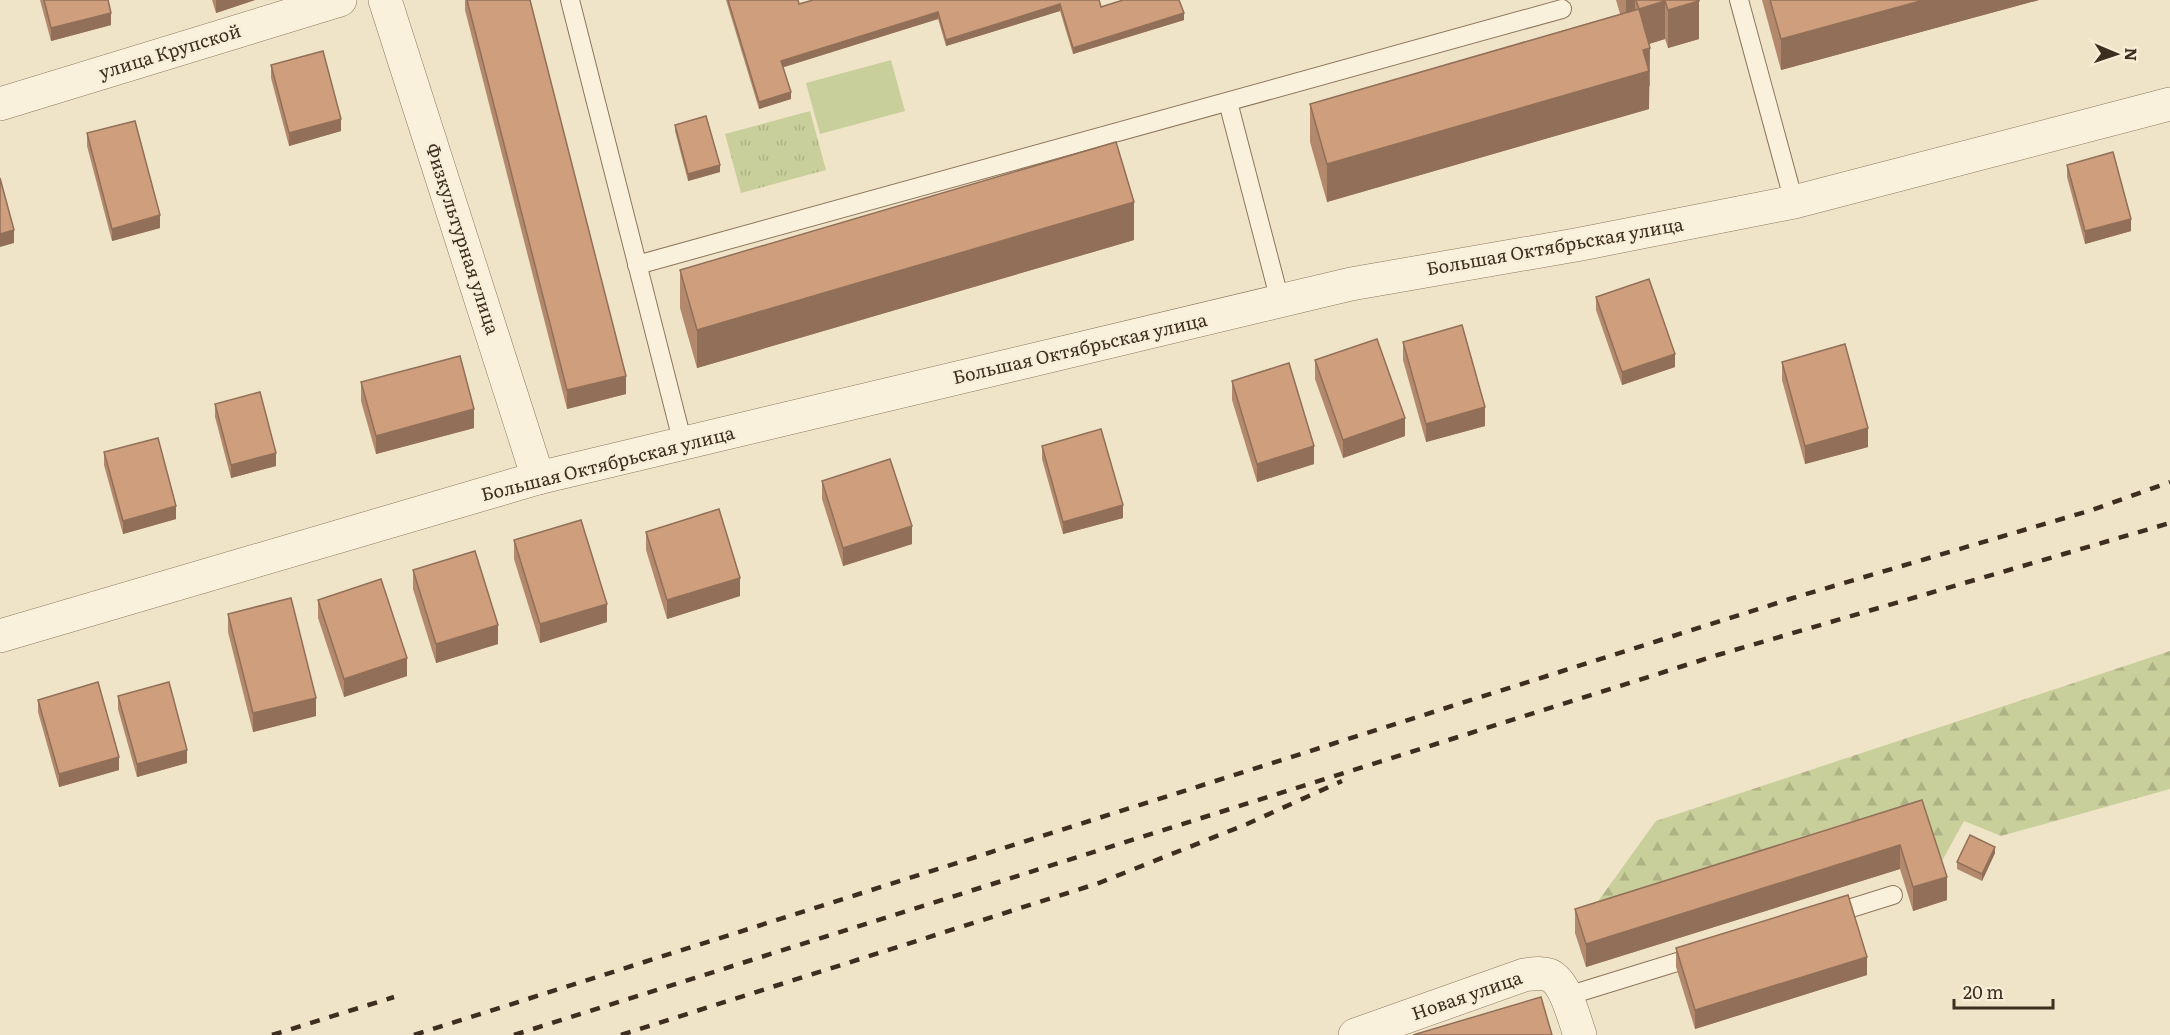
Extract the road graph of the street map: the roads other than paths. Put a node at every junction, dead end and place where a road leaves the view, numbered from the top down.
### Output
1 (340, 0) edge
2 (386, 0) edge
3 (570, 0) edge
4 (1739, 0) edge
5 (1562, 9) dead end
6 (1228, 102) junction
7 (0, 104) edge
8 (2170, 104) edge
9 (1794, 202) junction
10 (638, 265) junction
11 (1280, 301) junction
12 (683, 444) junction
13 (538, 478) junction
14 (0, 636) edge
15 (1893, 895) dead end
16 (1814, 920) edge
17 (1713, 951) edge
18 (1567, 996) junction
19 (1355, 1035) edge
20 (1580, 1035) edge

1 - 7 street, улица Крупской
2 - 13 street, Физкультурная улица
3 - 10 lane
4 - 9 lane
5 - 6 lane
6 - 10 lane
6 - 11 lane
8 - 9 street, Большая Октябрьская улица
9 - 11 street, Большая Октябрьская улица
10 - 12 lane
11 - 12 street, Большая Октябрьская улица
12 - 13 street, Большая Октябрьская улица
13 - 14 street, Большая Октябрьская улица
15 - 16 lane
17 - 18 lane
18 - 19 street, Новая улица
18 - 20 street, Новая улица

